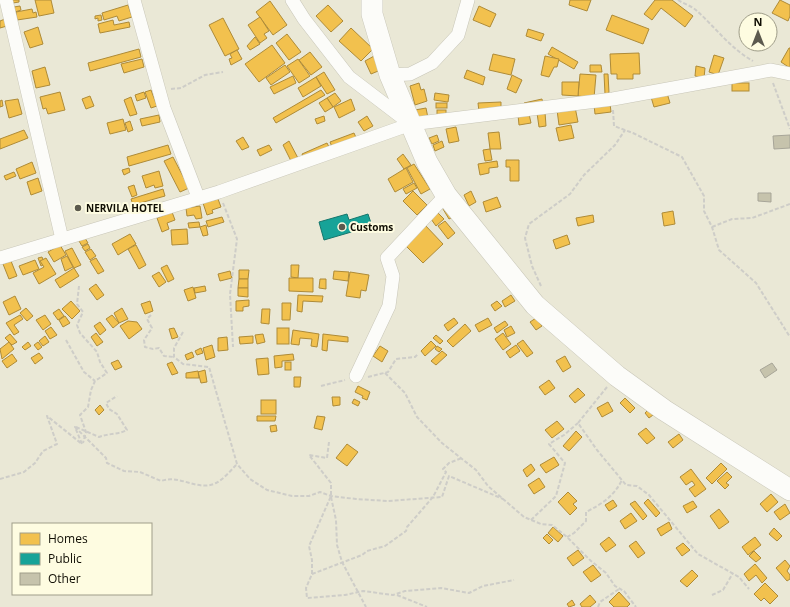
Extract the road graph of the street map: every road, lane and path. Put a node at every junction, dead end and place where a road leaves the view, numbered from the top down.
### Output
1 (6, 0) edge
2 (134, 0) edge
3 (292, 0) edge
4 (372, 0) edge
5 (468, 0) edge
6 (678, 0) edge
7 (771, 70) junction
8 (223, 72) dead end
9 (790, 74) edge
10 (390, 75) junction
11 (160, 91) junction
12 (613, 99) junction
13 (411, 124) junction
14 (790, 129) edge
15 (625, 130) junction
16 (219, 192) junction
17 (446, 194) junction
18 (198, 197) junction
19 (790, 204) edge
20 (712, 227) junction
21 (62, 239) junction
22 (0, 258) edge
23 (79, 286) dead end
24 (535, 305) junction
25 (151, 315) dead end
26 (183, 332) dead end
27 (790, 337) edge
28 (66, 340) dead end
29 (233, 347) dead end
30 (174, 357) junction
31 (385, 373) dead end
32 (356, 376) dead end
33 (617, 376) junction
34 (95, 381) junction
35 (117, 396) dead end
36 (578, 423) junction
37 (75, 427) junction
38 (329, 442) dead end
39 (82, 444) junction
40 (462, 458) junction
41 (237, 464) junction
42 (0, 479) edge
43 (622, 480) junction
44 (790, 490) edge
45 (331, 496) junction
46 (433, 497) junction
47 (503, 499) junction
48 (531, 520) junction
49 (567, 537) junction
50 (342, 562) junction
51 (732, 573) junction
52 (312, 574) junction
53 (514, 580) dead end
54 (619, 589) junction
55 (749, 589) dead end
56 (358, 592) junction
57 (396, 595) junction
58 (712, 595) dead end
59 (366, 607) edge
60 (427, 607) edge
61 (598, 607) edge
62 (636, 607) edge

1 - 21 street
2 - 11 street
3 - 13 street
4 - 10 highway
5 - 10 street
6 - 7 path
7 - 9 street
7 - 12 street
7 - 14 path
8 - 11 path
10 - 13 highway
11 - 18 street
12 - 13 street
12 - 15 path
13 - 16 street
13 - 17 highway
15 - 20 path
15 - 24 path
16 - 18 street
16 - 29 path
17 - 24 highway
17 - 32 street
18 - 21 street
19 - 20 path
20 - 27 path
21 - 22 street
23 - 34 path
24 - 33 highway
25 - 30 path
26 - 30 path
28 - 34 path
30 - 41 path
31 - 40 path
33 - 36 path
33 - 44 highway
34 - 39 path
35 - 37 path
36 - 43 path
36 - 48 path
37 - 39 path
37 - 41 path
38 - 45 path
39 - 42 path
40 - 46 path
40 - 47 path
41 - 45 path
43 - 49 path
43 - 51 path
45 - 46 path
45 - 50 path
45 - 52 path
46 - 47 path
46 - 50 path
47 - 48 path
48 - 49 path
49 - 54 path
50 - 52 path
50 - 56 path
51 - 55 path
51 - 58 path
52 - 56 path
53 - 57 path
54 - 61 path
54 - 62 path
56 - 57 path
56 - 59 path
57 - 60 path

